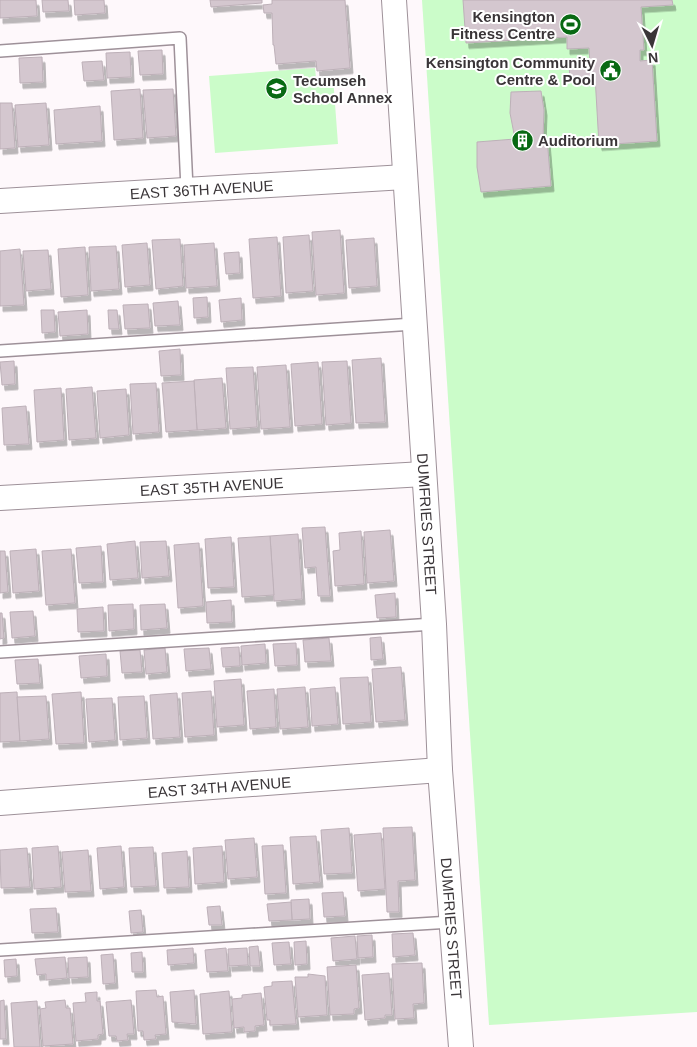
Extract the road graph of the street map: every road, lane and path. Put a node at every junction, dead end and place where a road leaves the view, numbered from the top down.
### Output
1 (394, 0) edge
2 (0, 51) edge
3 (405, 177) junction
4 (187, 189) junction
5 (0, 201) edge
6 (414, 324) junction
7 (0, 351) edge
8 (424, 474) junction
9 (0, 498) edge
10 (434, 624) junction
11 (0, 652) edge
12 (440, 770) junction
13 (0, 803) edge
14 (451, 922) junction
15 (0, 950) edge
16 (461, 1047) edge

1 - 3 street, DUMFRIES STREET
2 - 4 lane
3 - 4 street, EAST 36TH AVENUE
3 - 6 street, DUMFRIES STREET
4 - 5 street, EAST 36TH AVENUE
6 - 7 lane
6 - 8 street, DUMFRIES STREET
8 - 9 street, EAST 35TH AVENUE
8 - 10 street, DUMFRIES STREET
10 - 11 lane
10 - 12 street, DUMFRIES STREET
12 - 13 street, EAST 34TH AVENUE
12 - 14 street, DUMFRIES STREET
14 - 15 lane
14 - 16 street, DUMFRIES STREET

